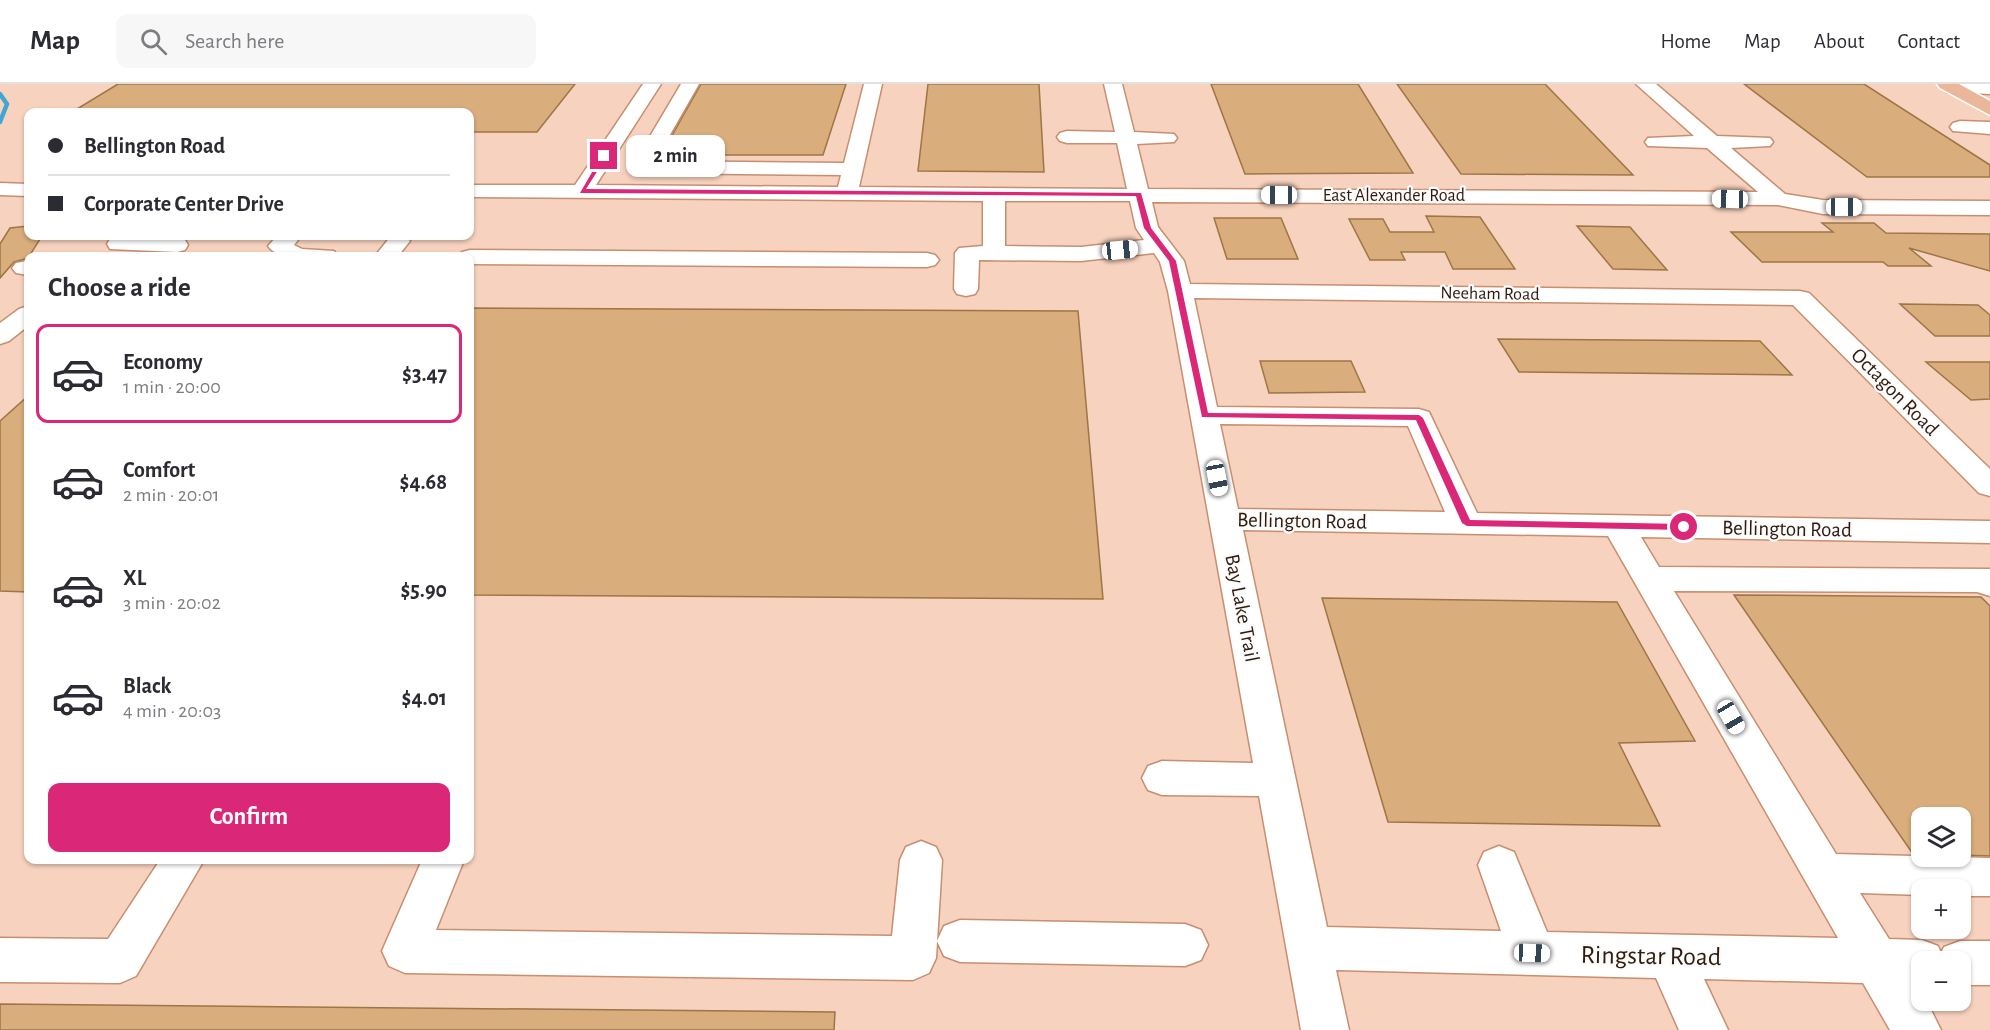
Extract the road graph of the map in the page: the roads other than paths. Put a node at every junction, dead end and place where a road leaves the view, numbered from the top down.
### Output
1 (652, 84) edge
2 (690, 84) edge
3 (873, 84) edge
4 (1113, 84) edge
5 (1645, 84) edge
6 (1950, 86) edge
7 (1990, 88) edge
8 (1990, 109) edge
9 (1960, 128) dead end
10 (1990, 128) edge
11 (1067, 137) dead end
12 (1126, 138) junction
13 (1167, 138) dead end
14 (616, 139) junction
15 (658, 139) junction
16 (1712, 141) junction
17 (1655, 142) dead end
18 (1763, 142) dead end
19 (854, 169) junction
20 (0, 189) edge
21 (24, 189) edge
22 (474, 191) edge
23 (582, 191) junction
24 (848, 193) junction
25 (994, 194) junction
26 (1138, 194) junction
27 (1990, 194) edge
28 (1778, 200) junction
29 (1990, 208) edge
30 (286, 240) edge
31 (117, 245) edge
32 (1160, 245) junction
33 (166, 252) edge
34 (290, 252) edge
35 (994, 254) junction
36 (474, 257) edge
37 (927, 260) dead end
38 (966, 290) dead end
39 (1180, 291) junction
40 (1800, 298) joint
41 (24, 317) edge
42 (0, 336) edge
43 (1205, 415) junction
44 (1990, 486) edge
45 (1225, 519) junction
46 (1467, 523) junction
47 (1618, 526) junction
48 (1816, 529) junction
49 (1990, 532) edge
50 (1650, 579) junction
51 (1858, 580) junction
52 (1990, 584) edge
53 (1162, 778) dead end
54 (1276, 780) junction
55 (921, 860) dead end
56 (181, 864) edge
57 (441, 864) edge
58 (1499, 864) dead end
59 (1824, 873) junction
60 (1990, 877) edge
61 (960, 941) dead end
62 (1185, 945) dead end
63 (1309, 948) junction
64 (1532, 953) junction
65 (1669, 956) junction
66 (0, 960) edge
67 (1876, 961) junction
68 (1911, 962) edge
69 (1971, 963) edge
70 (1990, 963) edge
71 (1325, 1030) edge
72 (1704, 1030) edge
73 (1917, 1030) edge

1 - 14 street
2 - 15 street
3 - 19 street
4 - 12 street, Bay Lake Trail
5 - 16 street
6 - 7 street
6 - 8 main road
9 - 10 street
11 - 12 street
12 - 13 street
12 - 26 street, Bay Lake Trail
14 - 15 street
14 - 23 street
15 - 19 street
16 - 17 street
16 - 18 street
16 - 28 street
19 - 24 street
20 - 21 street
22 - 23 street, East Alexander Road
23 - 24 street, East Alexander Road
24 - 25 street, East Alexander Road
25 - 26 street, East Alexander Road
25 - 35 street
26 - 28 street, East Alexander Road
26 - 32 street, Bay Lake Trail
27 - 28 street, East Alexander Road
28 - 29 street, East Alexander Road
30 - 34 street
31 - 33 street
32 - 35 street
32 - 39 street, Bay Lake Trail
35 - 38 street
36 - 37 street
39 - 40 street, Neeham Road
39 - 43 street, Bay Lake Trail
40 - 44 street, Octagon Road
41 - 42 street
43 - 45 street, Bay Lake Trail
43 - 46 street
45 - 46 street, Bellington Road
45 - 54 street, Bay Lake Trail
46 - 47 street, Bellington Road
47 - 48 street, Bellington Road
47 - 50 street
48 - 49 street, Bellington Road
48 - 51 street
50 - 51 street
50 - 59 street
51 - 52 street
53 - 54 street
54 - 63 street, Bay Lake Trail
55 - 57 street
56 - 66 street
58 - 64 street
59 - 60 street
59 - 67 street
61 - 62 street
63 - 64 street, Ringstar Road
63 - 71 street, Bay Lake Trail
64 - 65 street, Ringstar Road
65 - 67 street, Ringstar Road
65 - 72 street
67 - 68 street, Ringstar Road
67 - 73 street
69 - 70 street

